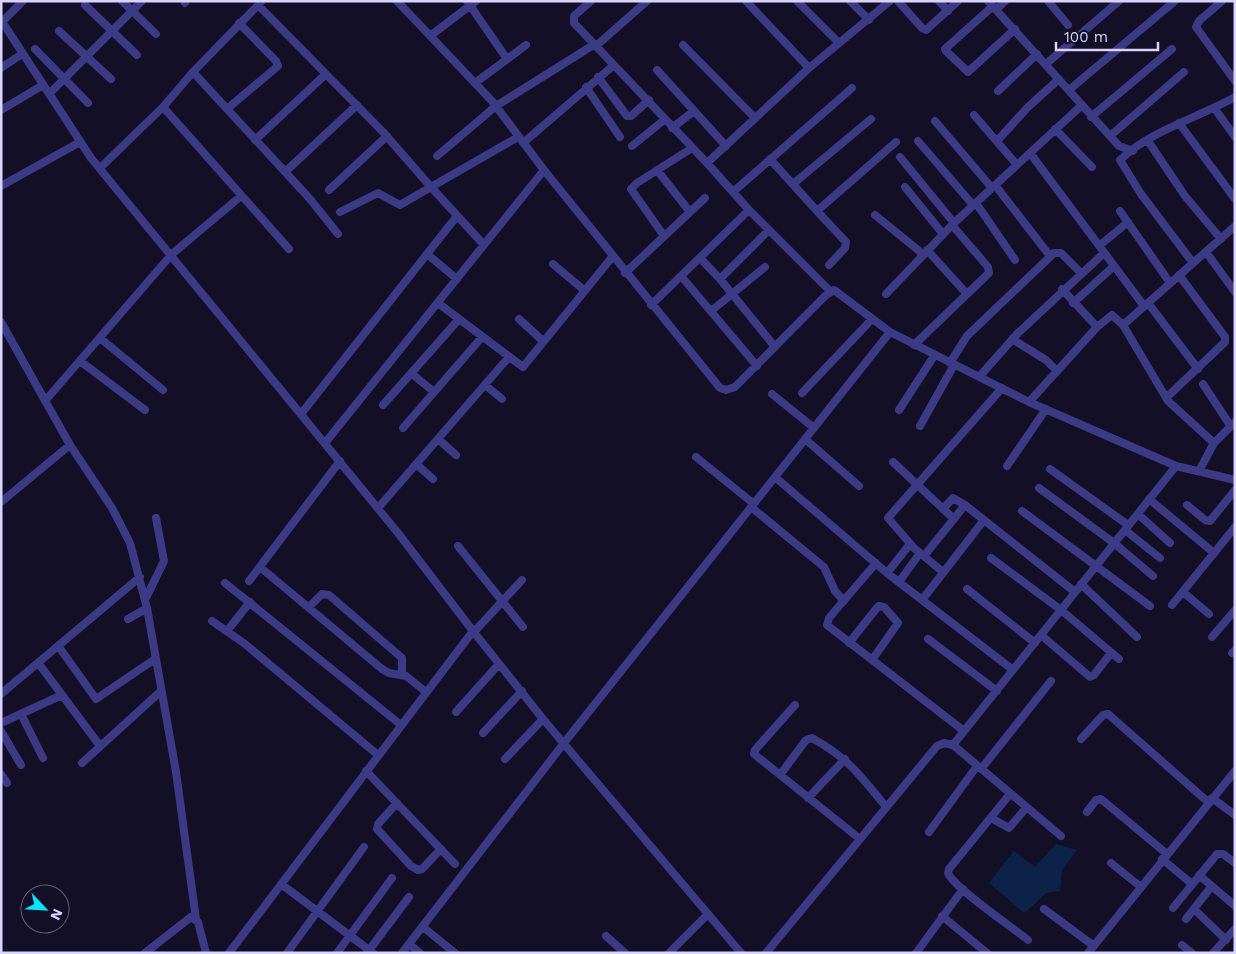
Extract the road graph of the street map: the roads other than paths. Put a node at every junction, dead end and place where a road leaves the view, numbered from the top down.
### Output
1 (23, 1) edge
2 (122, 1) edge
3 (142, 1) edge
4 (397, 1) edge
5 (591, 1) edge
6 (647, 1) edge
7 (746, 1) edge
8 (797, 1) edge
9 (850, 1) edge
10 (890, 1) edge
11 (898, 1) edge
12 (939, 1) edge
13 (958, 1) edge
14 (1006, 1) edge
15 (1048, 1) edge
16 (1119, 1) edge
17 (1175, 1) edge
18 (1222, 1) edge
19 (260, 3) edge
20 (471, 3) edge
21 (85, 5) dead end
22 (993, 6) edge
23 (948, 10) junction
24 (132, 11) junction
25 (869, 20) junction
26 (2, 21) edge
27 (239, 23) junction
28 (1068, 25) dead end
29 (1014, 30) junction
30 (59, 31) dead end
31 (112, 31) junction
32 (156, 34) dead end
33 (430, 36) junction
34 (839, 43) junction
35 (526, 44) dead end
36 (596, 45) junction
37 (683, 45) dead end
38 (35, 49) dead end
39 (1172, 49) dead end
40 (22, 54) junction
41 (1037, 54) junction
42 (137, 55) dead end
43 (87, 57) junction
44 (507, 58) junction
45 (1046, 64) junction
46 (614, 65) junction
47 (1, 68) edge
48 (809, 68) junction
49 (657, 70) dead end
50 (193, 72) junction
51 (1184, 72) dead end
52 (326, 74) junction
53 (598, 77) junction
54 (64, 79) junction
55 (110, 79) dead end
56 (1059, 79) junction
57 (1235, 81) edge
58 (475, 83) junction
59 (43, 85) junction
60 (586, 87) junction
61 (852, 88) dead end
62 (1069, 90) junction
63 (998, 91) dead end
64 (49, 94) junction
65 (1235, 97) edge
66 (649, 100) junction
67 (88, 103) dead end
68 (357, 105) junction
69 (1082, 105) junction
70 (496, 106) junction
71 (163, 107) junction
72 (1215, 108) junction
73 (227, 109) junction
74 (1, 110) edge
75 (694, 111) junction
76 (974, 115) dead end
77 (1091, 117) junction
78 (755, 118) junction
79 (871, 118) dead end
80 (664, 120) junction
81 (935, 121) dead end
82 (1179, 123) junction
83 (672, 128) junction
84 (1055, 129) junction
85 (386, 136) junction
86 (620, 136) dead end
87 (1110, 136) junction
88 (1235, 138) edge
89 (255, 140) junction
90 (520, 140) junction
91 (918, 141) dead end
92 (997, 141) junction
93 (1148, 141) junction
94 (80, 142) junction
95 (896, 142) dead end
96 (632, 146) dead end
97 (726, 146) junction
98 (692, 148) junction
99 (1133, 150) junction
100 (1030, 153) junction
101 (437, 156) dead end
102 (900, 157) dead end
103 (770, 159) junction
104 (707, 163) junction
105 (1017, 165) junction
106 (1092, 167) dead end
107 (100, 168) junction
108 (544, 170) junction
109 (657, 170) junction
110 (286, 172) junction
111 (793, 184) junction
112 (1, 186) edge
113 (994, 186) junction
114 (905, 187) dead end
115 (431, 188) junction
116 (329, 190) dead end
117 (733, 192) junction
118 (241, 196) junction
119 (705, 198) dead end
120 (1235, 199) edge
121 (974, 204) junction
122 (750, 210) junction
123 (817, 210) junction
124 (1120, 211) dead end
125 (340, 212) dead end
126 (690, 212) junction
127 (875, 215) dead end
128 (457, 216) junction
129 (1128, 222) junction
130 (953, 224) junction
131 (1235, 226) edge
132 (769, 230) junction
133 (338, 234) dead end
134 (943, 234) junction
135 (664, 236) junction
136 (1221, 239) junction
137 (484, 245) junction
138 (289, 249) dead end
139 (1101, 249) junction
140 (925, 252) junction
141 (1206, 252) junction
142 (172, 254) junction
143 (427, 254) junction
144 (612, 256) junction
145 (1050, 256) junction
146 (700, 258) junction
147 (1016, 260) dead end
148 (1193, 263) junction
149 (553, 264) dead end
150 (830, 265) dead end
151 (1114, 266) junction
152 (765, 267) dead end
153 (626, 273) junction
154 (1081, 273) junction
155 (1179, 275) junction
156 (681, 276) junction
157 (1235, 276) edge
158 (720, 278) junction
159 (457, 279) junction
160 (1228, 282) junction
161 (1170, 283) junction
162 (1062, 289) junction
163 (584, 291) junction
164 (830, 291) junction
165 (1235, 292) edge
166 (733, 294) junction
167 (886, 294) dead end
168 (967, 294) junction
169 (1073, 303) junction
170 (438, 304) junction
171 (651, 305) junction
172 (1146, 305) junction
173 (711, 311) junction
174 (458, 319) junction
175 (519, 319) dead end
176 (872, 319) junction
177 (1, 322) edge
178 (1123, 326) junction
179 (1097, 327) junction
180 (890, 332) junction
181 (482, 337) junction
182 (100, 338) junction
183 (1012, 339) junction
184 (543, 341) junction
185 (914, 345) junction
186 (775, 347) junction
187 (934, 356) junction
188 (508, 358) junction
189 (80, 361) junction
190 (952, 364) junction
191 (756, 366) junction
192 (1198, 368) junction
193 (1056, 370) junction
194 (411, 373) junction
195 (979, 377) junction
196 (1203, 384) dead end
197 (485, 385) junction
198 (1002, 388) junction
199 (163, 390) dead end
200 (434, 392) junction
201 (802, 393) dead end
202 (772, 394) dead end
203 (1166, 398) junction
204 (502, 399) dead end
205 (45, 401) junction
206 (1029, 402) junction
207 (383, 405) dead end
208 (1046, 409) junction
209 (145, 410) dead end
210 (899, 410) dead end
211 (301, 414) junction
212 (1232, 423) edge
213 (920, 426) dead end
214 (403, 428) dead end
215 (814, 428) junction
216 (438, 439) junction
217 (805, 439) junction
218 (1214, 443) junction
219 (325, 444) junction
220 (70, 445) junction
221 (456, 455) dead end
222 (696, 457) dead end
223 (340, 461) junction
224 (893, 462) dead end
225 (416, 464) junction
226 (1007, 466) dead end
227 (1176, 466) junction
228 (1050, 469) dead end
229 (1200, 471) junction
230 (775, 477) junction
231 (433, 479) dead end
232 (1235, 480) edge
233 (859, 486) dead end
234 (916, 486) junction
235 (1039, 488) dead end
236 (1235, 490) edge
237 (1149, 499) junction
238 (1, 502) edge
239 (965, 505) junction
240 (1187, 505) dead end
241 (752, 506) junction
242 (378, 508) junction
243 (943, 509) junction
244 (1022, 511) dead end
245 (1138, 514) junction
246 (156, 518) dead end
247 (954, 519) junction
248 (984, 520) junction
249 (1235, 527) edge
250 (1126, 528) junction
251 (1114, 543) junction
252 (1170, 543) dead end
253 (910, 544) junction
254 (458, 546) dead end
255 (1214, 553) junction
256 (922, 554) junction
257 (991, 558) dead end
258 (1160, 558) dead end
259 (876, 563) junction
260 (1097, 565) junction
261 (260, 567) junction
262 (943, 572) junction
263 (887, 573) junction
264 (1153, 576) dead end
265 (140, 577) junction
266 (522, 580) dead end
267 (249, 581) dead end
268 (899, 582) junction
269 (225, 583) dead end
270 (1081, 584) junction
271 (967, 589) dead end
272 (1075, 592) junction
273 (1183, 592) junction
274 (922, 600) junction
275 (503, 601) junction
276 (844, 601) junction
277 (250, 602) junction
278 (146, 604) junction
279 (1172, 605) dead end
280 (1150, 606) dead end
281 (310, 607) junction
282 (1061, 610) junction
283 (1235, 610) edge
284 (1209, 614) dead end
285 (128, 619) dead end
286 (212, 621) dead end
287 (523, 627) dead end
288 (227, 632) junction
289 (474, 632) junction
290 (1041, 635) junction
291 (1212, 636) dead end
292 (1137, 637) dead end
293 (928, 639) dead end
294 (849, 643) junction
295 (1035, 643) junction
296 (59, 647) junction
297 (1112, 653) junction
298 (155, 659) junction
299 (1119, 659) dead end
300 (872, 660) junction
301 (39, 664) junction
302 (499, 664) junction
303 (1013, 670) junction
304 (402, 675) junction
305 (1051, 681) dead end
306 (996, 690) junction
307 (161, 691) junction
308 (522, 691) junction
309 (426, 692) junction
310 (1, 694) edge
311 (62, 695) junction
312 (795, 705) dead end
313 (456, 712) dead end
314 (21, 714) junction
315 (2, 719) edge
316 (543, 719) junction
317 (401, 724) junction
318 (1, 731) edge
319 (964, 731) junction
320 (483, 733) dead end
321 (1081, 739) dead end
322 (564, 743) junction
323 (953, 745) junction
324 (100, 746) junction
325 (378, 755) junction
326 (43, 758) dead end
327 (845, 759) junction
328 (505, 760) dead end
329 (82, 762) dead end
330 (21, 765) dead end
331 (979, 768) junction
332 (366, 771) junction
333 (1235, 771) edge
334 (1, 774) edge
335 (780, 775) junction
336 (7, 783) dead end
337 (1010, 794) junction
338 (808, 798) junction
339 (1210, 800) junction
340 (396, 803) junction
341 (886, 807) junction
342 (1026, 808) junction
343 (1087, 812) dead end
344 (1235, 815) edge
345 (991, 818) junction
346 (929, 832) dead end
347 (1060, 836) dead end
348 (860, 839) junction
349 (364, 848) dead end
350 (441, 849) junction
351 (1165, 856) junction
352 (1111, 863) dead end
353 (1235, 863) edge
354 (455, 864) dead end
355 (1199, 876) junction
356 (392, 878) dead end
357 (281, 884) junction
358 (1192, 884) junction
359 (1211, 886) junction
360 (1141, 887) junction
361 (964, 889) junction
362 (409, 897) dead end
363 (1235, 906) edge
364 (1173, 908) dead end
365 (1044, 909) dead end
366 (1194, 909) junction
367 (318, 912) junction
368 (708, 914) junction
369 (942, 916) junction
370 (196, 919) junction
371 (1186, 919) dead end
372 (422, 927) junction
373 (1235, 929) edge
374 (349, 935) junction
375 (606, 936) dead end
376 (1028, 940) dead end
377 (1226, 940) junction
378 (409, 944) junction
379 (1182, 945) dead end
380 (1094, 946) junction
381 (369, 952) edge
382 (145, 953) edge
383 (206, 953) edge
384 (229, 953) edge
385 (287, 953) edge
386 (336, 953) edge
387 (402, 953) edge
388 (420, 953) edge
389 (455, 953) edge
390 (625, 953) edge
391 (669, 953) edge
392 (741, 953) edge
393 (766, 953) edge
394 (916, 953) edge
395 (987, 953) edge
396 (1088, 953) edge
397 (1192, 953) edge
398 (1213, 953) edge

1 - 26 street
2 - 24 street
3 - 24 street
4 - 33 street
5 - 36 street
6 - 36 street
7 - 48 street
8 - 34 street
9 - 25 street
10 - 25 street
11 - 23 street
12 - 23 street
13 - 23 street
14 - 22 street
15 - 28 street
16 - 45 street
17 - 62 street
18 - 57 street
19 - 27 street
19 - 52 street
20 - 33 street
20 - 44 street
21 - 31 street
22 - 29 street
22 - 29 street
24 - 31 street
24 - 32 street
25 - 34 street
26 - 40 street
27 - 50 street
27 - 73 street
29 - 41 street
30 - 43 street
31 - 42 street
31 - 43 street
33 - 58 street
34 - 48 street
35 - 44 street
36 - 46 street
36 - 70 street
37 - 78 street
38 - 54 street
39 - 77 street
40 - 47 street
40 - 59 street
41 - 45 street
41 - 63 street
43 - 54 street
43 - 55 street
44 - 58 street
45 - 56 street
46 - 53 street
46 - 66 street
48 - 78 street
49 - 75 street
50 - 71 street
50 - 73 street
51 - 87 street
52 - 68 street
52 - 89 street
53 - 60 street
53 - 66 street
54 - 64 street
54 - 67 street
56 - 62 street
56 - 92 street
58 - 70 street
59 - 64 street
59 - 74 street
60 - 86 street
60 - 90 street
61 - 103 street
62 - 69 street
64 - 94 street
65 - 72 street
66 - 80 street
68 - 85 street
68 - 110 street
69 - 77 street
69 - 84 street
70 - 90 street
70 - 101 street
71 - 107 street
71 - 118 street
72 - 82 street
72 - 88 street
73 - 89 street
75 - 83 street
75 - 97 street
76 - 92 street
77 - 87 street
78 - 97 street
79 - 111 street
80 - 83 street
80 - 96 street
81 - 113 street
82 - 93 street
82 - 120 street
83 - 98 street
84 - 100 street
84 - 106 street
85 - 115 street
85 - 116 street
87 - 99 street
89 - 110 street
90 - 108 street
90 - 115 street
91 - 121 street
92 - 105 street
93 - 99 street
93 - 136 street
94 - 107 street
94 - 112 street
95 - 123 street
97 - 104 street
98 - 104 street
98 - 109 street
99 - 148 street
100 - 105 street
100 - 139 street
102 - 130 street
103 - 111 street
103 - 117 street
104 - 117 street
105 - 113 street
107 - 142 street
108 - 137 street
108 - 144 street
109 - 126 street
109 - 135 street
110 - 133 street
111 - 123 street
113 - 121 street
113 - 145 street
114 - 134 street
115 - 125 street
115 - 128 street
117 - 122 street
118 - 138 street
118 - 142 street
119 - 126 street
121 - 130 street
121 - 147 street
122 - 132 street
122 - 146 street
123 - 150 street
124 - 129 street
126 - 135 street
127 - 140 street
128 - 137 street
128 - 143 street
129 - 139 street
129 - 161 street
130 - 134 street
130 - 168 street
131 - 136 street
132 - 158 street
132 - 164 street
134 - 140 street
135 - 153 street
136 - 141 street
137 - 159 street
139 - 151 street
139 - 154 street
140 - 167 street
140 - 168 street
141 - 148 street
141 - 160 street
142 - 182 street
142 - 211 street
143 - 159 street
143 - 211 street
144 - 153 street
144 - 163 street
145 - 154 street
145 - 190 street
146 - 156 street
146 - 158 street
148 - 155 street
149 - 163 street
151 - 169 street
151 - 172 street
152 - 166 street
153 - 171 street
154 - 162 street
155 - 161 street
155 - 192 street
156 - 171 street
156 - 173 street
157 - 160 street
158 - 166 street
159 - 170 street
160 - 165 street
161 - 172 street
162 - 169 street
162 - 183 street
163 - 184 street
164 - 176 street
164 - 186 street
166 - 173 street
166 - 186 street
168 - 185 street
169 - 179 street
170 - 174 street
170 - 219 street
171 - 191 street
172 - 178 street
172 - 192 street
173 - 191 street
174 - 181 street
174 - 194 street
175 - 184 street
176 - 180 street
176 - 201 street
177 - 205 street
178 - 179 street
178 - 203 street
179 - 193 street
180 - 185 street
180 - 215 street
181 - 188 street
181 - 200 street
182 - 189 street
182 - 199 street
183 - 193 street
183 - 195 street
184 - 188 street
185 - 187 street
186 - 191 street
187 - 190 street
187 - 210 street
188 - 197 street
189 - 205 street
189 - 209 street
190 - 195 street
190 - 213 street
192 - 203 street
193 - 206 street
194 - 200 street
194 - 207 street
195 - 198 street
196 - 212 street
197 - 204 street
197 - 216 street
198 - 206 street
198 - 234 street
200 - 214 street
202 - 215 street
203 - 218 street
205 - 220 street
206 - 208 street
208 - 226 street
208 - 227 street
211 - 219 street
212 - 218 street
215 - 217 street
216 - 221 street
216 - 225 street
217 - 230 street
217 - 233 street
218 - 229 street
219 - 223 street
220 - 238 street
220 - 265 street
222 - 241 street
223 - 242 street
223 - 261 street
224 - 234 street
225 - 231 street
225 - 242 street
227 - 229 street
227 - 237 street
228 - 250 street
229 - 232 street
230 - 241 street
230 - 259 street
234 - 243 street
234 - 253 street
235 - 251 street
236 - 240 street
237 - 245 street
237 - 255 street
239 - 243 street
239 - 247 street
239 - 248 street
241 - 276 street
241 - 322 street
242 - 289 street
243 - 247 street
244 - 260 street
245 - 250 street
245 - 252 street
246 - 278 street
247 - 256 street
248 - 262 street
248 - 272 street
249 - 255 street
250 - 251 street
250 - 258 street
251 - 260 street
251 - 264 street
253 - 256 street
253 - 263 street
254 - 275 street
255 - 273 street
256 - 262 street
256 - 268 street
257 - 282 street
259 - 263 street
259 - 276 street
260 - 270 street
260 - 280 street
261 - 267 street
261 - 281 street
262 - 274 street
263 - 268 street
265 - 278 street
265 - 296 street
266 - 275 street
268 - 274 street
269 - 277 street
270 - 272 street
270 - 292 street
271 - 295 street
272 - 282 street
273 - 279 street
273 - 284 street
274 - 303 street
275 - 287 street
275 - 289 street
276 - 294 street
277 - 288 street
277 - 317 street
278 - 285 street
278 - 298 street
281 - 304 street
281 - 304 street
282 - 290 street
282 - 297 street
283 - 291 street
286 - 288 street
288 - 325 street
289 - 302 street
289 - 309 street
290 - 295 street
290 - 297 street
293 - 306 street
294 - 300 street
294 - 300 street
295 - 303 street
296 - 298 street
296 - 301 street
297 - 299 street
298 - 307 street
300 - 319 street
301 - 310 street
301 - 311 street
302 - 308 street
302 - 313 street
303 - 306 street
304 - 309 street
305 - 331 street
306 - 319 street
307 - 324 street
307 - 370 street
308 - 316 street
308 - 320 street
309 - 317 street
311 - 314 street
311 - 324 street
312 - 335 street
314 - 315 street
314 - 326 street
316 - 322 street
316 - 328 street
317 - 325 street
318 - 330 street
319 - 323 street
321 - 339 street
322 - 368 street
322 - 372 street
323 - 331 street
323 - 341 street
324 - 329 street
325 - 332 street
327 - 335 street
327 - 338 street
327 - 341 street
331 - 337 street
331 - 346 street
332 - 340 street
332 - 357 street
333 - 339 street
334 - 336 street
335 - 338 street
337 - 342 street
337 - 345 street
338 - 348 street
339 - 344 street
339 - 351 street
340 - 350 street
340 - 350 street
341 - 348 street
342 - 345 street
342 - 347 street
343 - 351 street
345 - 361 street
348 - 393 street
349 - 367 street
350 - 354 street
351 - 358 street
351 - 360 street
352 - 360 street
353 - 355 street
355 - 358 street
355 - 359 street
356 - 374 street
357 - 367 street
357 - 384 street
358 - 364 street
359 - 363 street
359 - 366 street
360 - 380 street
361 - 369 street
361 - 376 street
362 - 381 street
365 - 380 street
366 - 371 street
366 - 377 street
367 - 374 street
367 - 385 street
368 - 391 street
368 - 392 street
369 - 394 street
369 - 395 street
370 - 382 street
370 - 383 street
372 - 378 street
372 - 389 street
373 - 377 street
374 - 381 street
374 - 386 street
375 - 390 street
377 - 398 street
378 - 387 street
378 - 388 street
379 - 397 street
380 - 396 street

